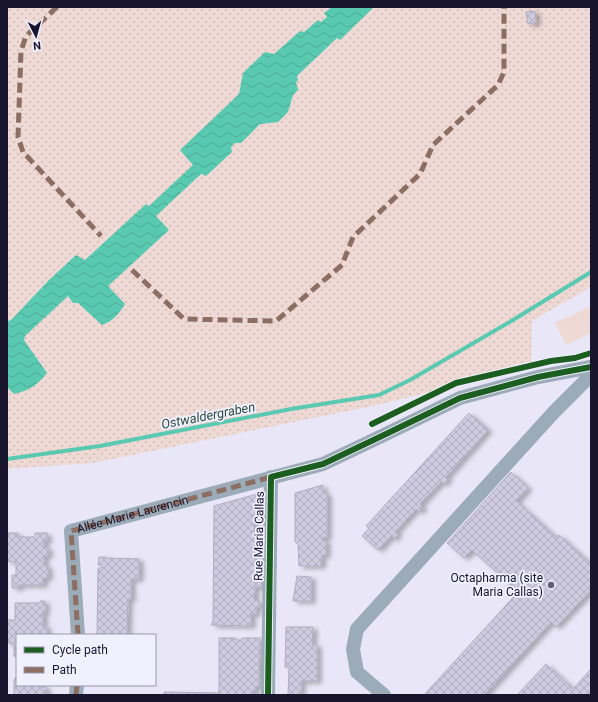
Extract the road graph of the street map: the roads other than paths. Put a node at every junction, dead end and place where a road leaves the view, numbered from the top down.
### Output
1 (591, 367) edge
2 (591, 375) edge
3 (271, 477) junction
4 (78, 634) edge
5 (268, 695) edge
6 (384, 695) edge

1 - 3 street, Rue Maria Callas
2 - 6 street
3 - 4 street, Allée Marie Laurencin
3 - 5 street, Rue Maria Callas

